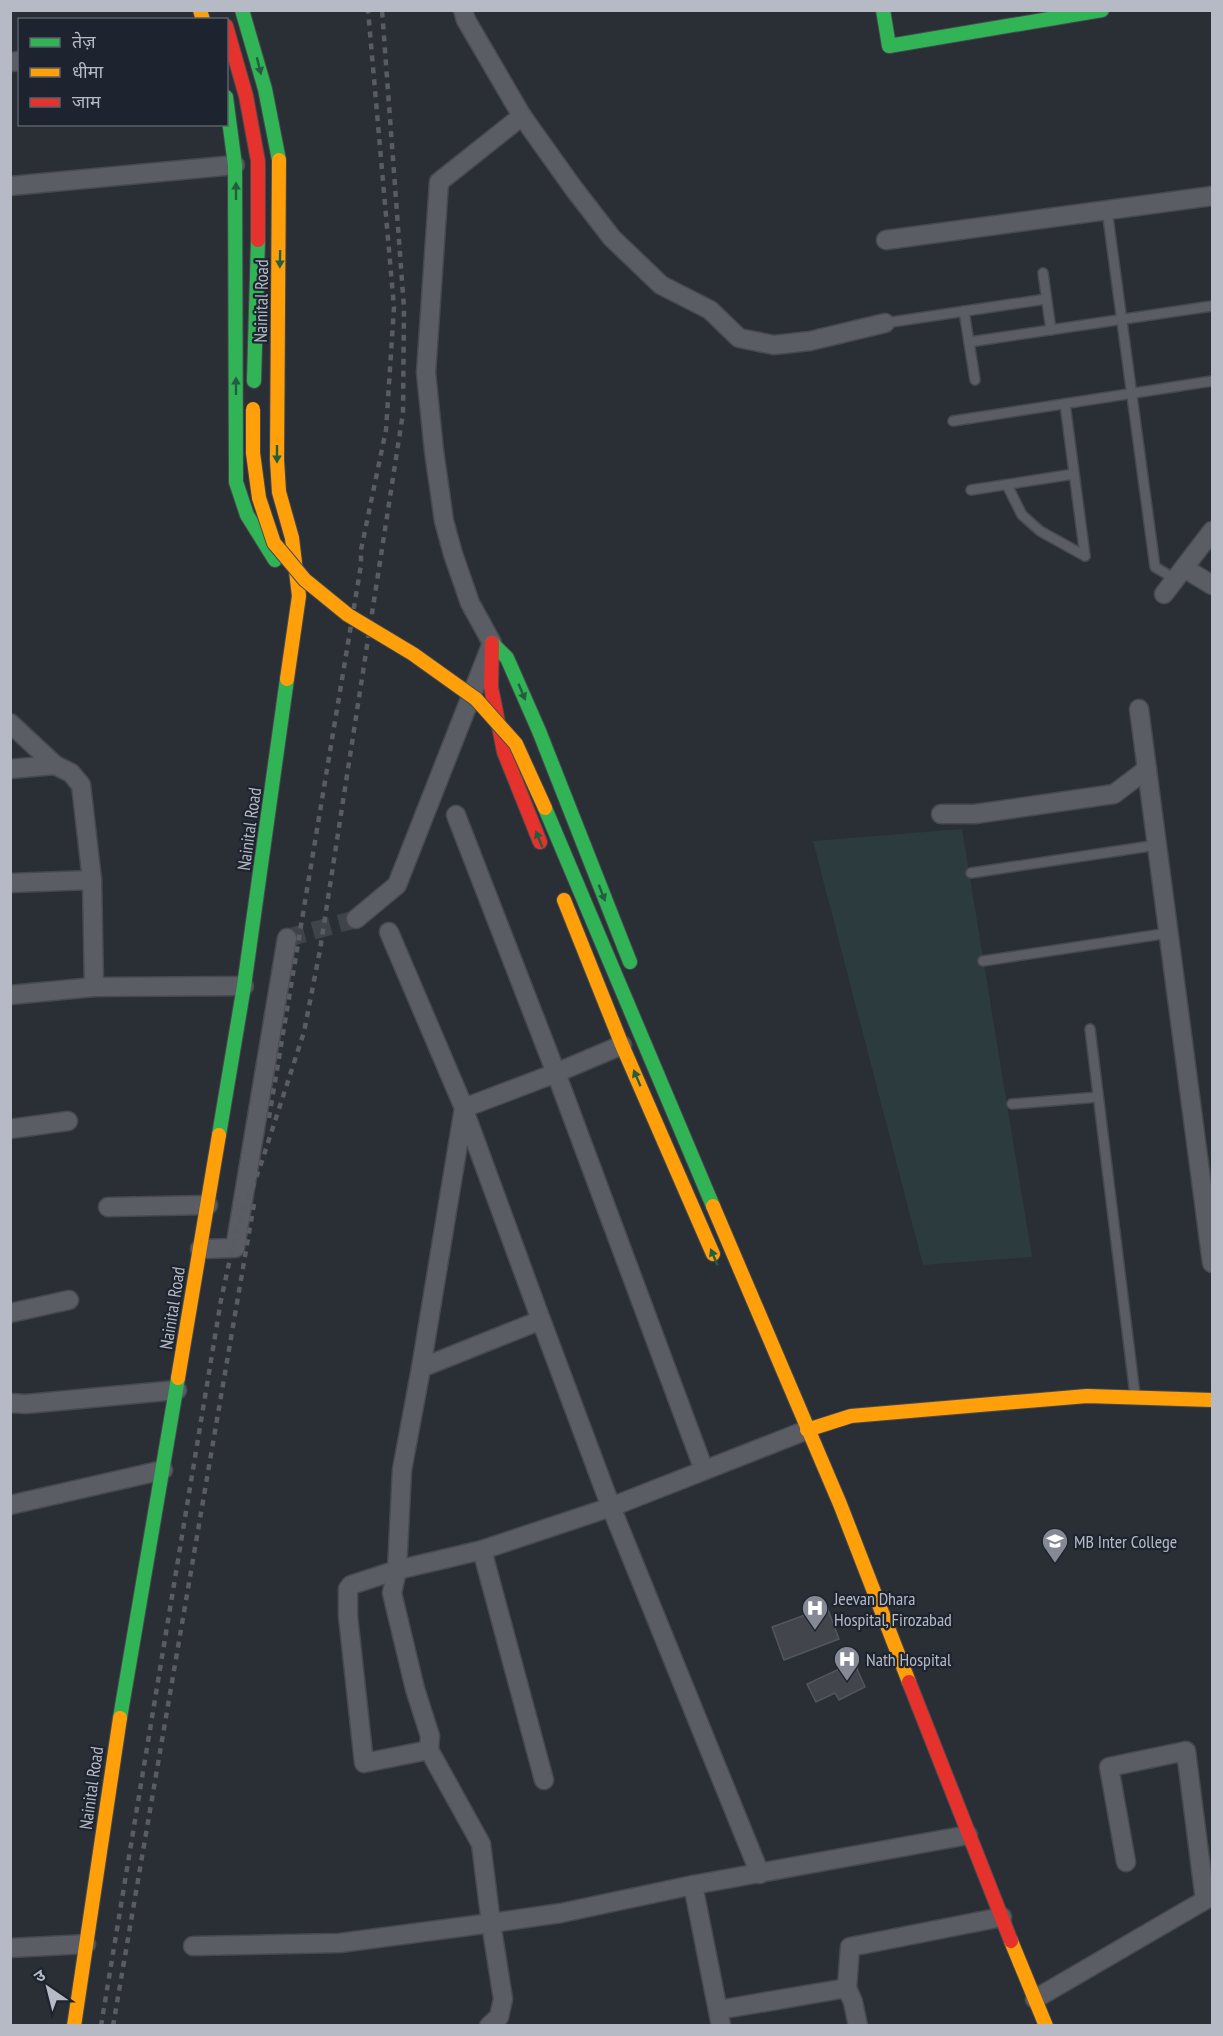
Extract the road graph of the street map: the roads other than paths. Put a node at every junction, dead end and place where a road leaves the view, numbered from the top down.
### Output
1 (242, 10) edge
2 (463, 10) edge
3 (883, 10) edge
4 (1102, 10) edge
5 (1024, 17) edge
6 (228, 33) edge
7 (228, 111) edge
8 (522, 116) junction
9 (236, 165) junction
10 (10, 186) edge
11 (1212, 196) edge
12 (1107, 210) junction
13 (886, 240) dead end
14 (1043, 273) dead end
15 (1046, 299) junction
16 (1212, 306) edge
17 (964, 311) junction
18 (1122, 319) junction
19 (885, 323) joint
20 (1051, 330) junction
21 (969, 342) junction
22 (975, 380) dead end
23 (1212, 381) edge
24 (1132, 393) junction
25 (1065, 404) junction
26 (953, 421) dead end
27 (1074, 474) junction
28 (1007, 485) junction
29 (971, 490) dead end
30 (1212, 531) edge
31 (292, 538) junction
32 (265, 545) junction
33 (1180, 573) junction
34 (1212, 585) edge
35 (1164, 594) dead end
36 (299, 596) junction
37 (492, 643) junction
38 (1139, 709) dead end
39 (10, 723) edge
40 (55, 765) junction
41 (10, 769) edge
42 (1147, 769) junction
43 (941, 814) dead end
44 (456, 815) dead end
45 (1157, 845) junction
46 (544, 850) dead end
47 (971, 873) dead end
48 (92, 880) junction
49 (557, 882) dead end
50 (10, 883) edge
51 (356, 919) tunnel mouth
52 (389, 932) dead end
53 (1169, 933) junction
54 (287, 938) dead end
55 (983, 961) dead end
56 (633, 972) dead end
57 (244, 986) junction
58 (94, 987) junction
59 (10, 995) edge
60 (1089, 1029) dead end
61 (622, 1045) junction
62 (556, 1073) junction
63 (1098, 1097) junction
64 (1012, 1104) dead end
65 (464, 1108) junction
66 (68, 1121) dead end
67 (10, 1129) edge
68 (1207, 1185) edge
69 (208, 1205) junction
70 (108, 1207) dead end
71 (200, 1249) junction
72 (1212, 1263) edge
73 (720, 1269) dead end
74 (69, 1300) dead end
75 (10, 1313) edge
76 (541, 1320) junction
77 (792, 1356) dead end
78 (421, 1368) junction
79 (775, 1382) dead end
80 (177, 1390) junction
81 (793, 1395) junction
82 (1136, 1398) junction
83 (1212, 1400) edge
84 (10, 1403) edge
85 (807, 1430) junction
86 (163, 1470) junction
87 (704, 1470) junction
88 (10, 1505) edge
89 (611, 1507) junction
90 (482, 1550) junction
91 (397, 1570) junction
92 (429, 1750) junction
93 (544, 1780) dead end
94 (968, 1835) junction
95 (1126, 1862) dead end
96 (760, 1874) junction
97 (693, 1885) junction
98 (1002, 1917) junction
99 (491, 1923) junction
100 (86, 1944) junction
101 (193, 1946) dead end
102 (10, 1948) edge
103 (847, 1988) junction
104 (1035, 1999) junction
105 (720, 2018) edge
106 (74, 2025) edge
107 (489, 2025) edge
108 (858, 2025) edge
109 (1046, 2025) edge

1 -> 31 street, Nainital Road
2 - 8 street
3 - 5 street
4 - 5 street
6 - 81 street, Nainital Road, bridge
7 - 9 street, Nainital Road
8 - 19 street
8 - 37 street
9 - 10 street
32 -> 9 street, Nainital Road
11 - 12 street
12 - 13 street
12 - 18 lane
14 - 15 lane
15 - 17 lane
15 - 20 lane
16 - 18 lane
17 - 19 lane
17 - 21 lane
18 - 20 lane
18 - 24 lane
20 - 21 lane
21 - 22 lane
23 - 24 lane
24 - 25 lane
24 - 33 lane
25 - 26 lane
25 - 27 lane
27 - 28 lane
27 - 28 lane
28 - 29 lane
30 - 33 street
31 - 32 street
31 - 36 street, Nainital Road
32 - 36 street, Nainital Road
33 - 34 street
33 - 35 street
36 - 57 street, Nainital Road
46 -> 37 street
37 - 51 street
37 -> 56 street
38 - 42 street
39 - 40 street
40 - 41 street
40 - 48 street
42 - 43 street
42 - 45 street
44 - 62 street
45 - 47 lane
45 - 53 street
48 - 50 street
48 - 58 street
49 - 61 street
52 - 65 street
53 - 55 lane
53 - 68 street
54 - 71 street
57 - 58 street
57 - 69 street, Nainital Road
58 - 59 street
60 - 63 lane
61 - 62 street
73 -> 61 street
62 - 65 street
62 - 87 street
63 - 64 lane
63 - 82 lane
65 - 76 street
65 - 78 street
66 - 67 street
68 - 72 street
69 - 70 street
69 - 71 street, Nainital Road
71 - 80 street, Nainital Road
74 - 75 street
76 - 78 street
76 - 89 street
77 - 81 street
78 - 91 street
79 - 81 street
80 - 84 street
80 - 86 street, Nainital Road
81 - 85 street, Nainital Road
82 - 83 street
82 - 85 street
85 - 87 street
85 - 94 street, Nainital Road
86 - 88 street
86 - 100 street, Nainital Road
87 - 89 street
89 - 90 street
89 - 96 street
90 - 91 street
90 - 93 street
91 - 92 street
91 - 92 street
92 - 99 street
94 - 96 street
94 - 98 street, Nainital Road
95 - 104 street
96 - 97 street
97 - 99 street
97 - 105 street
98 - 103 street
98 - 104 street, Nainital Road
99 - 101 street
99 - 107 street
100 - 102 street
100 - 106 street, Nainital Road
103 - 105 street
103 - 108 street
104 - 109 street, Nainital Road

